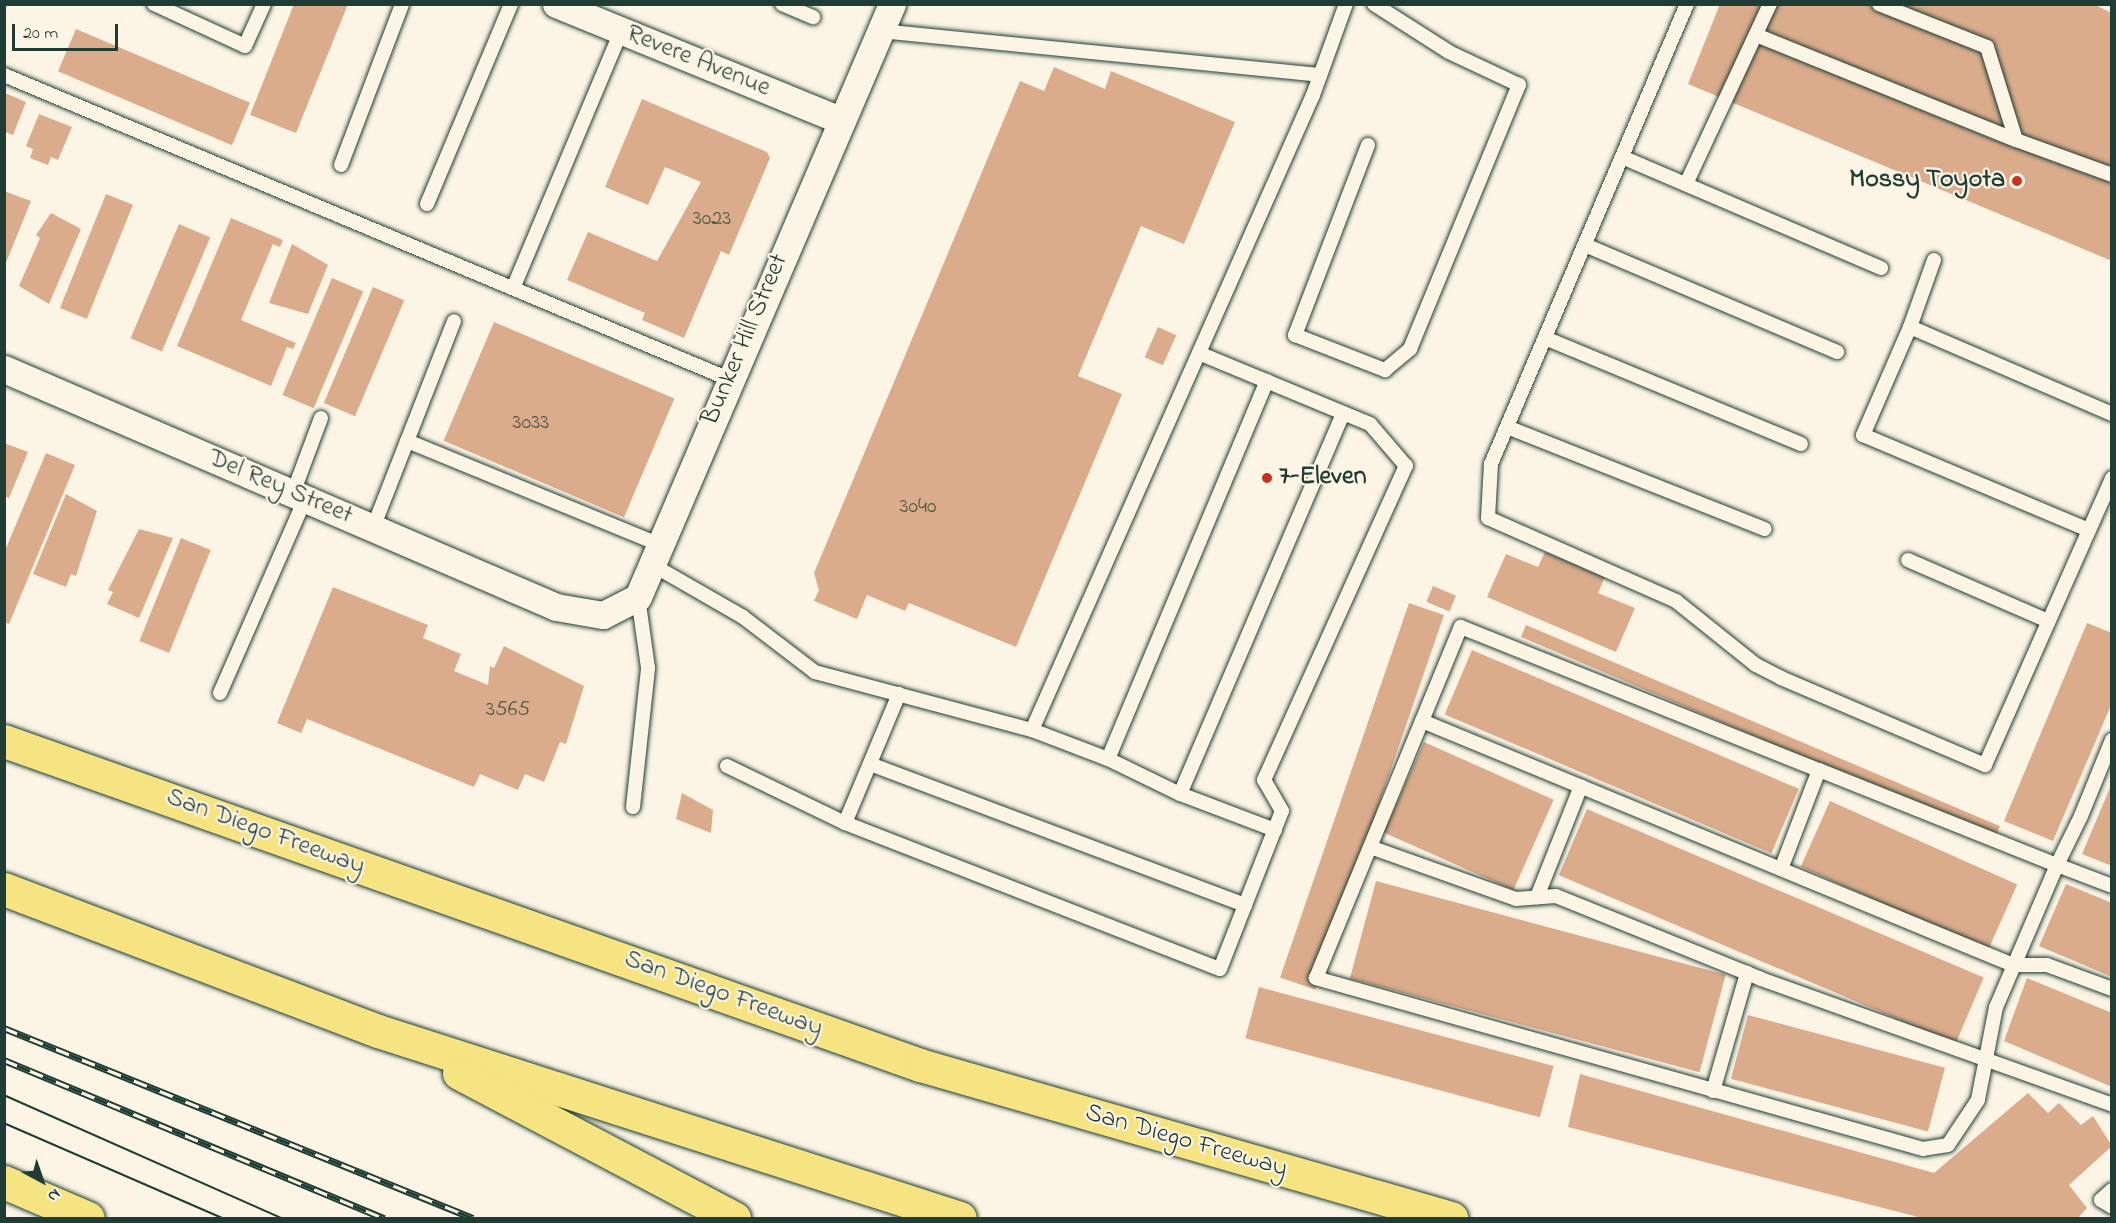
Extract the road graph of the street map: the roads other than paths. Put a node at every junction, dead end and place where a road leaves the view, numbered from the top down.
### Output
1 (154, 4) edge
2 (264, 4) edge
3 (402, 4) edge
4 (511, 4) edge
5 (556, 4) edge
6 (782, 4) edge
7 (892, 4) edge
8 (1346, 4) edge
9 (1374, 4) edge
10 (1686, 4) edge
11 (1770, 4) edge
12 (1879, 4) edge
13 (595, 12) edge
14 (813, 17) dead end
15 (621, 31) junction
16 (880, 32) junction
17 (1756, 35) junction
18 (4, 75) edge
19 (1320, 75) junction
20 (840, 120) junction
21 (2016, 140) junction
22 (1368, 145) dead end
23 (1622, 157) junction
24 (341, 165) dead end
25 (2112, 175) edge
26 (1686, 184) junction
27 (427, 204) dead end
28 (1585, 245) junction
29 (1934, 260) dead end
30 (1881, 268) dead end
31 (514, 286) junction
32 (454, 321) dead end
33 (1910, 327) junction
34 (1545, 338) junction
35 (1837, 352) dead end
36 (1199, 353) junction
37 (4, 369) edge
38 (729, 379) junction
39 (1267, 381) junction
40 (1343, 413) junction
41 (2112, 414) edge
42 (321, 418) dead end
43 (1507, 427) junction
44 (407, 441) junction
45 (1801, 444) dead end
46 (2112, 478) edge
47 (299, 496) junction
48 (373, 528) junction
49 (1764, 529) dead end
50 (2089, 530) junction
51 (655, 554) junction
52 (1908, 560) dead end
53 (638, 597) junction
54 (2048, 621) junction
55 (220, 693) dead end
56 (899, 694) junction
57 (1422, 721) junction
58 (1032, 730) junction
59 (2112, 740) edge
60 (4, 741) edge
61 (1108, 759) junction
62 (870, 764) junction
63 (727, 766) dead end
64 (1819, 770) junction
65 (1581, 786) junction
66 (1180, 794) junction
67 (633, 807) dead end
68 (845, 823) junction
69 (1275, 830) junction
70 (1370, 847) junction
71 (2057, 865) junction
72 (1781, 869) junction
73 (2112, 886) edge
74 (4, 889) edge
75 (1537, 897) junction
76 (1245, 905) junction
77 (2013, 965) junction
78 (1747, 973) junction
79 (2112, 989) edge
80 (378, 1030) junction
81 (1986, 1060) junction
82 (1713, 1091) junction
83 (2112, 1105) edge
84 (4, 1182) edge
85 (2112, 1190) edge
86 (44, 1198) junction
87 (4, 1203) edge
88 (2112, 1207) edge
89 (88, 1218) edge
90 (734, 1218) edge
91 (960, 1218) edge
92 (1451, 1218) edge

1 - 2 lane
3 - 24 lane
4 - 27 lane
5 - 13 street, Revere Avenue
6 - 14 lane
7 - 16 street, Bunker Hill Street
8 - 19 lane
9 - 22 lane
10 - 23 lane
11 - 17 lane
12 - 21 lane
13 - 15 street, Revere Avenue
15 - 20 street, Revere Avenue
15 - 31 lane
16 - 19 lane
16 - 20 street, Bunker Hill Street
17 - 21 lane
17 - 26 lane
18 - 31 lane
19 - 36 lane
20 - 38 street, Bunker Hill Street
21 - 25 lane
23 - 26 lane
23 - 28 lane
26 - 30 lane
28 - 34 lane
28 - 35 lane
29 - 33 lane
31 - 38 lane
32 - 44 lane
33 - 41 lane
33 - 50 lane
34 - 43 lane
34 - 45 lane
36 - 39 lane
36 - 58 lane
37 - 47 street, Del Rey Street
38 - 51 street, Bunker Hill Street
39 - 40 lane
39 - 61 lane
40 - 66 lane
40 - 69 lane
42 - 47 lane
43 - 49 lane
43 - 54 lane
44 - 48 lane
44 - 51 lane
46 - 50 lane
47 - 48 street, Del Rey Street
47 - 55 lane
48 - 53 street, Del Rey Street
50 - 54 lane
51 - 53 street, Bunker Hill Street
51 - 56 lane
52 - 54 lane
53 - 67 lane
56 - 58 lane
56 - 62 lane
57 - 64 lane
57 - 65 lane
57 - 70 lane
58 - 61 lane
59 - 71 lane
60 - 92 main road, San Diego Freeway
61 - 66 lane
62 - 68 lane
62 - 76 lane
63 - 68 lane
64 - 71 lane
64 - 72 lane
65 - 72 lane
65 - 75 lane
66 - 69 lane
68 - 76 lane
69 - 76 lane
70 - 75 lane
70 - 82 lane
71 - 73 lane
71 - 77 lane
72 - 77 lane
74 - 80 main road
75 - 78 lane
77 - 79 lane
77 - 81 lane
78 - 81 lane
78 - 82 lane
80 - 90 main road
80 - 91 main road
81 - 82 lane
81 - 83 lane
84 - 86 main road
85 - 88 lane
86 - 87 main road
86 - 89 main road

